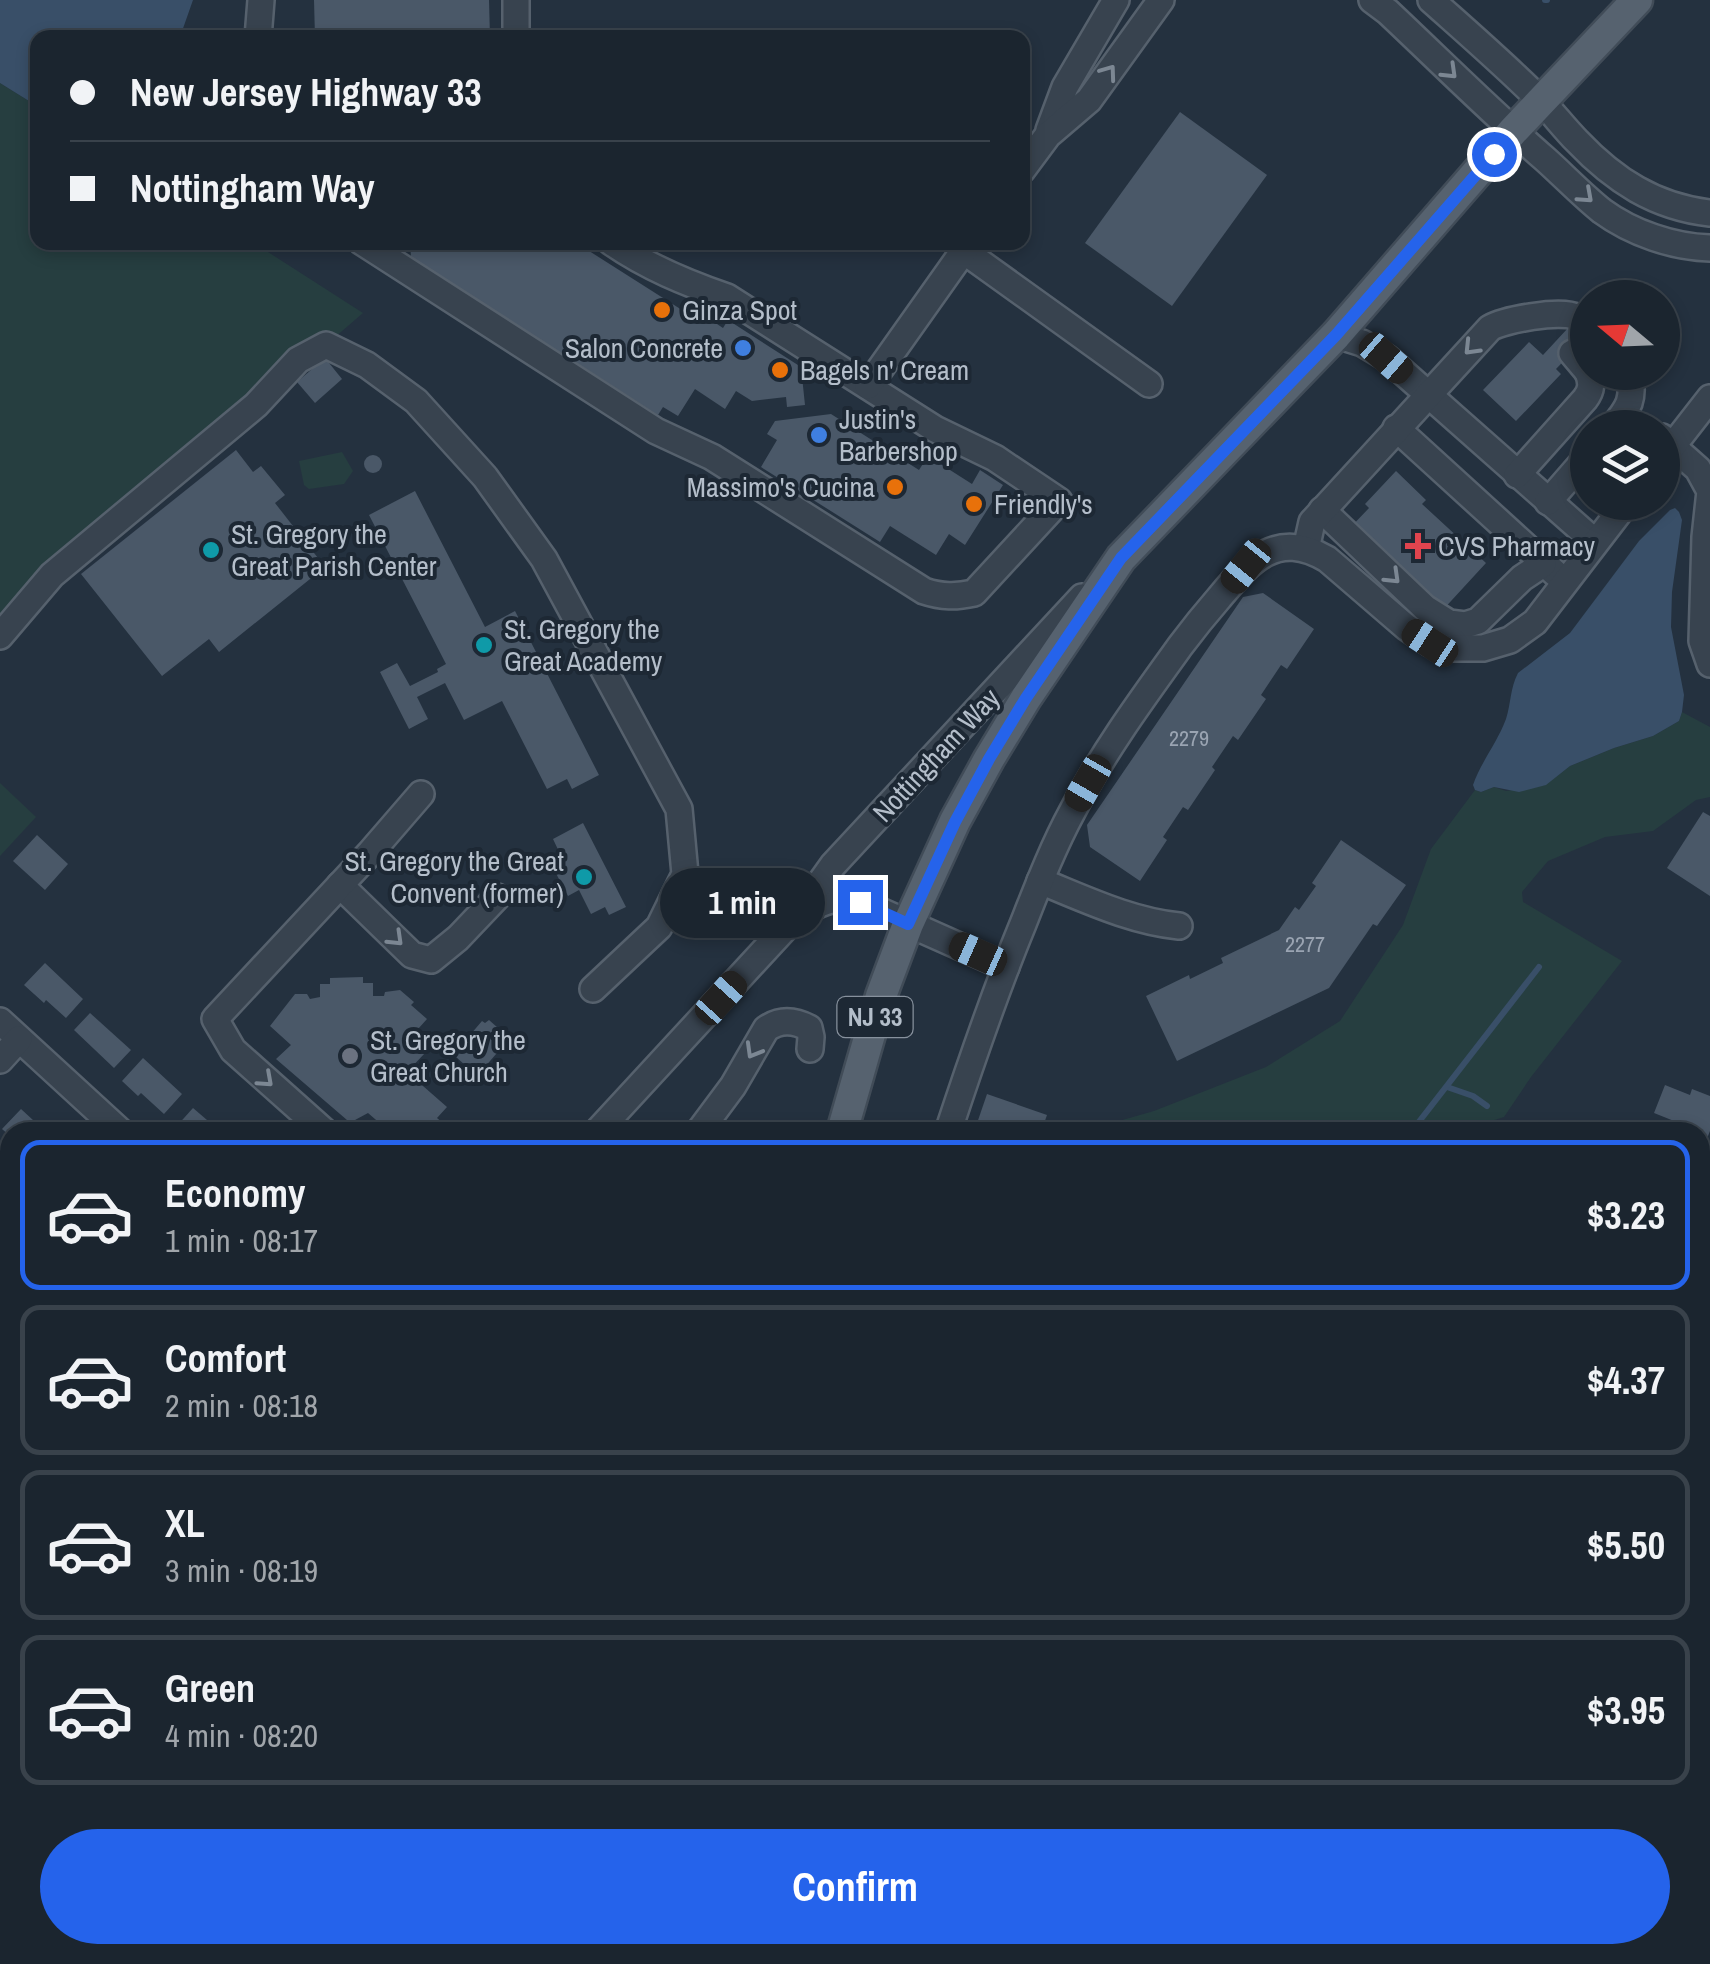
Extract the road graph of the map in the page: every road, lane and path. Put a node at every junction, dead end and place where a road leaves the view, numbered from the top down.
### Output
1 (261, 0) edge
2 (516, 0) edge
3 (1116, 0) edge
4 (1161, 0) edge
5 (1372, 0) edge
6 (1432, 0) edge
7 (1637, 0) edge
8 (259, 30) edge
9 (516, 30) edge
10 (1541, 101) junction
11 (1513, 132) junction
12 (1048, 135) junction
13 (1030, 159) edge
14 (1710, 213) edge
15 (1710, 248) edge
16 (374, 250) edge
17 (622, 250) edge
18 (965, 250) edge
19 (971, 250) edge
20 (1570, 315) edge
21 (1534, 318) junction
22 (1336, 335) junction
23 (1570, 353) edge
24 (1149, 384) dead end
25 (868, 386) junction
26 (1590, 390) edge
27 (1428, 394) junction
28 (1710, 398) edge
29 (1396, 428) junction
30 (1680, 431) edge
31 (1680, 457) edge
32 (1517, 475) junction
33 (1570, 477) edge
34 (1548, 502) junction
35 (1322, 510) junction
36 (1612, 520) edge
37 (1594, 542) junction
38 (1306, 550) junction
39 (1121, 558) junction
40 (1543, 564) junction
41 (1566, 582) junction
42 (0, 636) edge
43 (1710, 664) edge
44 (421, 794) dead end
45 (1040, 881) junction
46 (340, 886) junction
47 (497, 897) dead end
48 (798, 914) junction
49 (908, 924) junction
50 (1179, 926) dead end
51 (1006, 966) junction
52 (594, 989) dead end
53 (0, 1021) edge
54 (20, 1039) junction
55 (810, 1049) dead end
56 (0, 1060) edge
57 (110, 1122) edge
58 (314, 1122) edge
59 (606, 1122) edge
60 (707, 1122) edge
61 (845, 1122) edge
62 (951, 1122) edge

1 - 8 street
2 - 9 street
3 - 12 street
12 -> 4 street
5 -> 11 street
6 - 10 street
7 - 10 main road, NJ 33
10 - 11 main road, NJ 33
10 - 14 street
11 -> 15 street
11 - 22 main road, NJ 33
12 - 13 street
16 - 25 street
17 - 25 street
18 - 25 street
19 - 24 street
20 - 21 street
21 - 23 street
21 -> 27 street
22 - 27 street
22 - 39 main road, NJ 33
26 - 32 street
27 - 29 street
27 - 32 street
28 - 30 street
29 - 35 street
29 - 40 street
31 - 43 street
32 - 34 street
33 - 34 street
34 - 37 street
35 - 38 street
35 -> 40 street
36 - 37 street
37 - 41 street
38 - 41 street
38 - 45 street
39 - 48 street, Nottingham Way
39 - 49 main road, NJ 33
40 - 41 street
42 - 52 street
44 - 46 street
45 - 50 street
45 - 51 street
46 -> 47 street
46 -> 58 street
48 - 49 street, Nottingham Way
48 - 59 street, Nottingham Way
49 - 51 street, Nottingham Way
49 - 61 main road, NJ 33
51 - 62 street
53 - 54 street
54 - 56 street
54 - 57 street
55 -> 60 street

